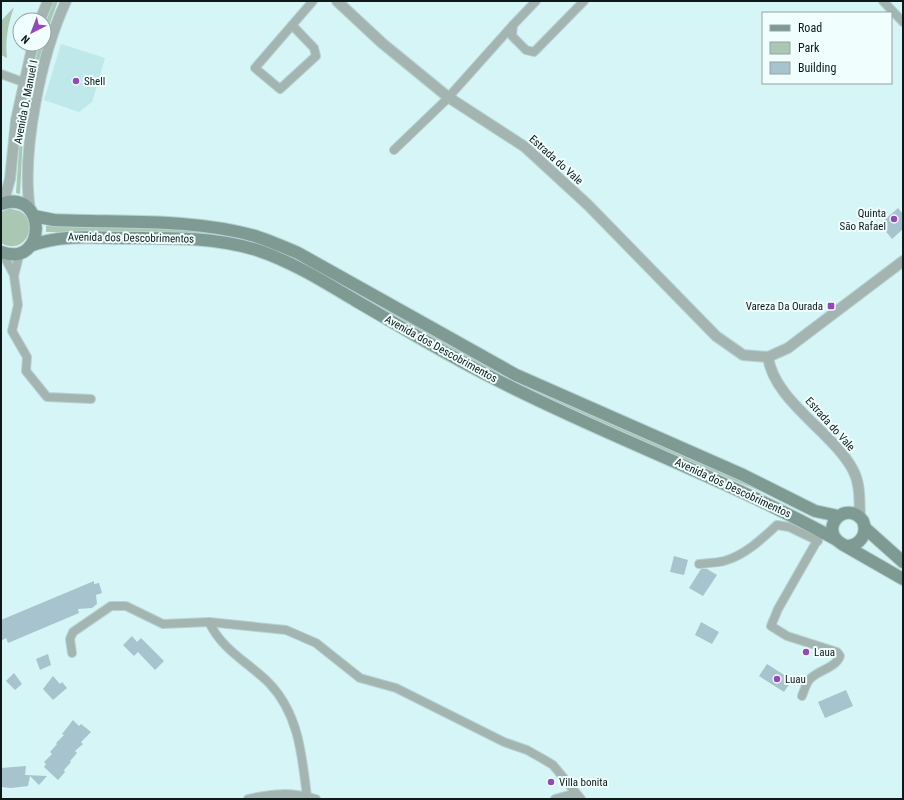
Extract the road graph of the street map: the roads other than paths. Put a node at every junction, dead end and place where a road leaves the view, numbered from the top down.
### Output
1 (48, 1) edge
2 (66, 1) edge
3 (313, 1) edge
4 (337, 1) edge
5 (536, 1) edge
6 (584, 1) edge
7 (883, 1) edge
8 (43, 12) edge
9 (903, 22) edge
10 (292, 25) junction
11 (513, 26) junction
12 (519, 42) junction
13 (498, 43) junction
14 (31, 52) edge
15 (1, 74) edge
16 (23, 82) junction
17 (448, 97) junction
18 (394, 150) dead end
19 (2, 204) edge
20 (32, 213) junction
21 (30, 246) junction
22 (2, 252) edge
23 (20, 252) junction
24 (903, 261) edge
25 (14, 276) junction
26 (768, 357) junction
27 (91, 399) dead end
28 (838, 516) junction
29 (863, 523) junction
30 (820, 537) junction
31 (835, 539) junction
32 (846, 546) junction
33 (903, 562) edge
34 (699, 564) dead end
35 (903, 579) edge
36 (209, 622) junction
37 (72, 653) dead end
38 (802, 696) dead end
39 (571, 784) junction
40 (307, 797) junction
41 (248, 799) edge
42 (316, 799) edge
43 (555, 799) edge
44 (580, 799) edge

1 - 8 street
2 - 20 street, Avenida D. Manuel I
3 - 10 street
4 - 17 street, Estrada do Vale
5 - 11 street
6 - 12 street
7 - 9 street
10 - 10 street
11 - 12 street
11 - 13 street
12 - 13 street
13 - 17 street
14 - 16 street, Avenida D. Manuel I
15 - 16 street
16 - 19 street, Avenida D. Manuel I
17 - 18 street
17 - 26 street, Estrada do Vale
19 - 20 main road, Avenida dos Descobrimentos
20 - 21 main road
20 - 28 main road, Avenida dos Descobrimentos
21 - 23 main road, Avenida dos Descobrimentos
21 - 30 main road, Avenida dos Descobrimentos
22 - 23 main road
22 - 25 street
23 - 25 street
24 - 26 street
25 - 27 street
26 - 29 street, Estrada do Vale
28 - 29 main road
28 - 31 main road
29 - 32 main road
29 - 33 main road
30 - 31 main road, Avenida dos Descobrimentos
30 - 34 street
30 - 38 street
31 - 32 main road
32 - 35 main road
36 - 37 street
36 - 39 street
36 - 40 street
39 - 43 street
39 - 44 street
40 - 41 street
40 - 42 street
43 - 44 street

